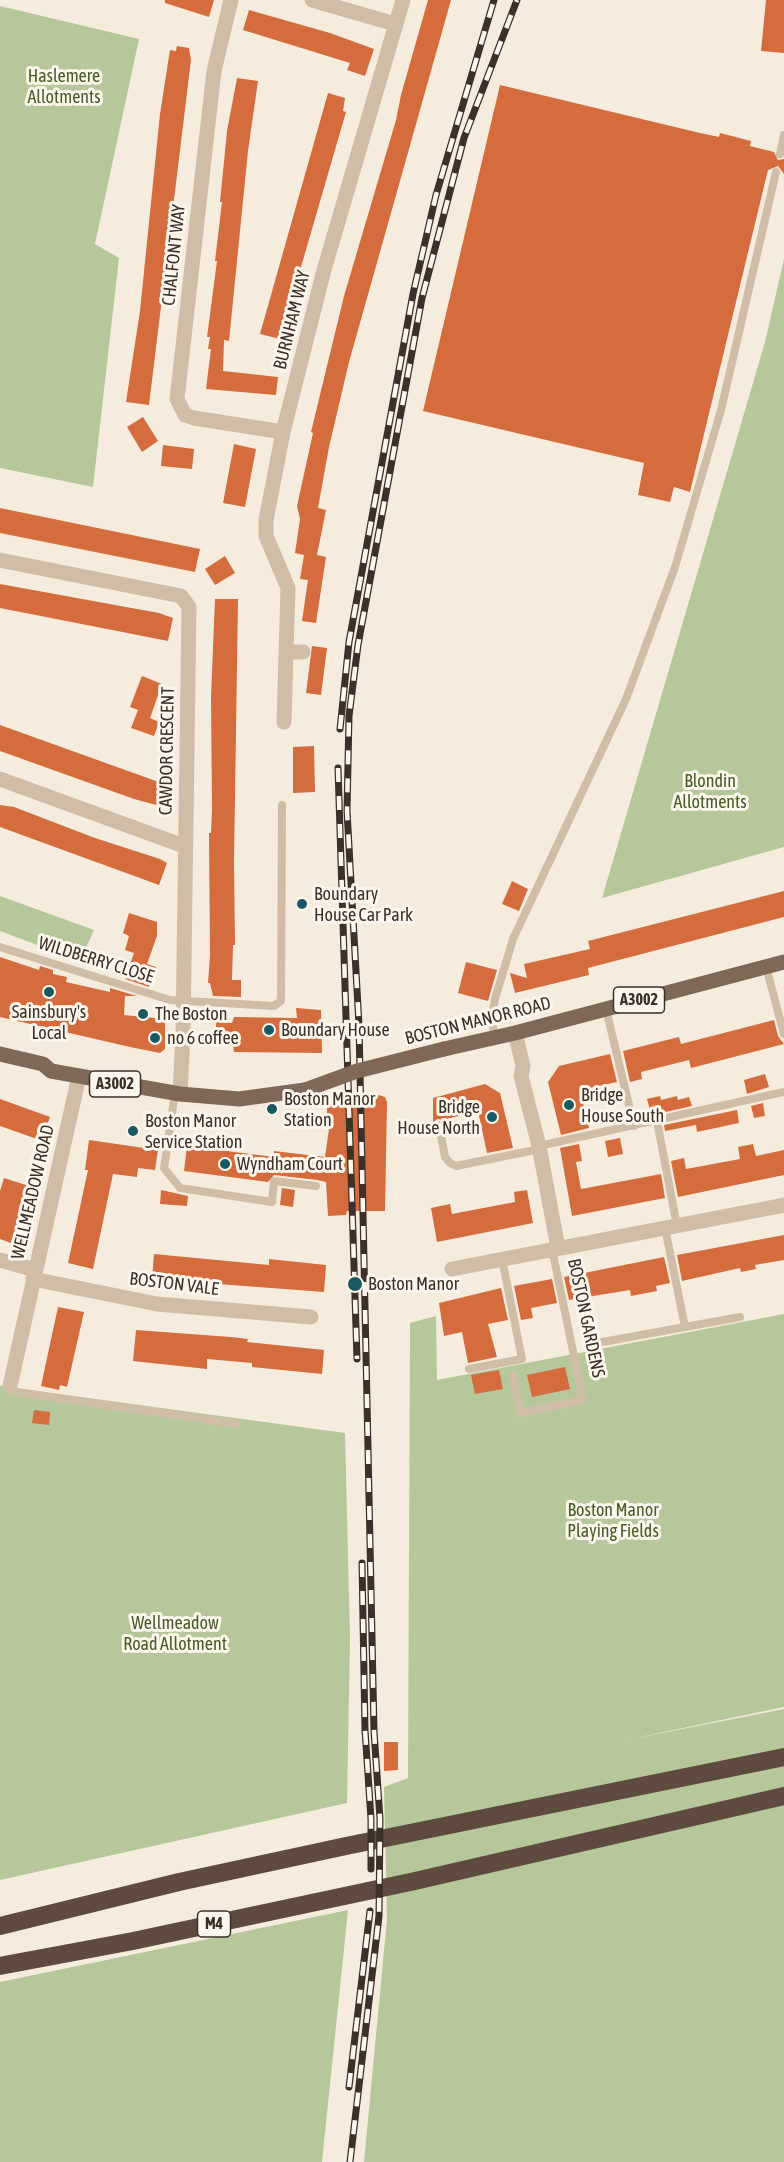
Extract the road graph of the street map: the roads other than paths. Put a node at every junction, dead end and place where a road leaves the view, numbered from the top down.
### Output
1 (231, 0) edge
2 (312, 0) edge
3 (403, 0) edge
4 (395, 24) junction
5 (784, 135) edge
6 (780, 154) dead end
7 (776, 172) dead end
8 (283, 432) junction
9 (0, 560) edge
10 (286, 652) junction
11 (303, 652) dead end
12 (284, 722) dead end
13 (0, 779) edge
14 (282, 805) dead end
15 (184, 846) junction
16 (0, 947) edge
17 (784, 962) edge
18 (766, 967) junction
19 (183, 1001) junction
20 (606, 1009) junction
21 (515, 1033) junction
22 (784, 1034) edge
23 (494, 1038) junction
24 (0, 1054) edge
25 (79, 1076) junction
26 (784, 1092) edge
27 (177, 1094) junction
28 (657, 1121) junction
29 (439, 1125) dead end
30 (634, 1126) junction
31 (540, 1147) junction
32 (316, 1186) dead end
33 (784, 1205) edge
34 (671, 1227) junction
35 (555, 1249) junction
36 (502, 1259) junction
37 (0, 1260) edge
38 (452, 1269) dead end
39 (34, 1275) junction
40 (311, 1317) dead end
41 (740, 1317) dead end
42 (685, 1327) junction
43 (597, 1343) dead end
44 (469, 1369) dead end
45 (513, 1375) dead end
46 (10, 1386) joint
47 (238, 1424) dead end
48 (784, 1757) edge
49 (784, 1796) edge
50 (0, 1926) edge
51 (0, 1966) edge

1 - 8 street, CHALFONT WAY
2 - 4 street
3 - 4 street, BURNHAM WAY
4 - 8 street, BURNHAM WAY
5 - 6 lane
7 - 23 lane
8 - 10 street, BURNHAM WAY
9 - 15 street, CAWDOR CRESCENT
10 - 11 street
10 - 12 street, BURNHAM WAY
13 - 15 street
14 - 19 lane, WILDBERRY CLOSE
15 - 19 street, CAWDOR CRESCENT
16 - 19 lane, WILDBERRY CLOSE
17 - 18 main road, BOSTON MANOR ROAD / A3002
18 - 20 main road, BOSTON MANOR ROAD / A3002
18 - 22 lane
19 - 27 street, CAWDOR CRESCENT
20 - 21 main road, BOSTON MANOR ROAD / A3002
20 - 30 lane
21 - 23 main road, BOSTON MANOR ROAD / A3002
21 - 31 street, BOSTON GARDENS
23 - 27 main road, BOSTON MANOR ROAD / A3002, bridge
24 - 25 main road, A3002
25 - 27 main road, A3002
25 - 39 street, WELLMEADOW ROAD
26 - 28 lane
27 - 32 lane
28 - 30 lane
28 - 34 lane
29 - 31 lane
30 - 31 lane
31 - 35 street, BOSTON GARDENS
33 - 34 street, BOSTON GARDENS
34 - 35 street, BOSTON GARDENS
34 - 42 lane
35 - 36 street, BOSTON GARDENS
35 - 45 lane, BOSTON GARDENS
36 - 38 street, BOSTON GARDENS
36 - 44 lane
37 - 39 street, BOSTON VALE
39 - 40 street, BOSTON VALE
39 - 46 street, WELLMEADOW ROAD
41 - 42 lane
42 - 43 lane
46 - 47 lane
48 - 50 highway
49 - 51 highway, M4

